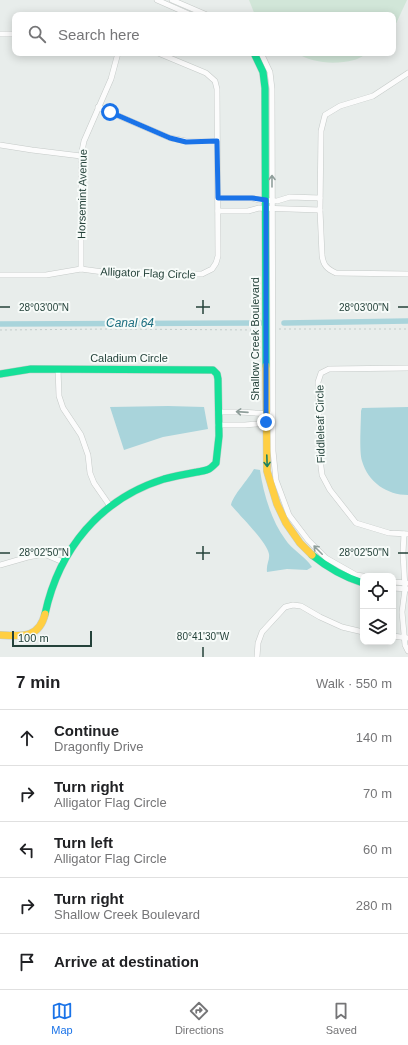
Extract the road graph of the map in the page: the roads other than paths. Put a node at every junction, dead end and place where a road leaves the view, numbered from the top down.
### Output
1 (157, 0) edge
2 (172, 0) edge
3 (184, 12) edge
4 (201, 12) edge
5 (0, 34) edge
6 (12, 34) edge
7 (117, 56) edge
8 (165, 56) edge
9 (255, 56) edge
10 (262, 56) edge
11 (408, 73) edge
12 (98, 107) junction
13 (217, 141) junction
14 (0, 145) edge
15 (81, 156) junction
16 (218, 198) junction
17 (320, 198) junction
18 (269, 200) junction
19 (269, 208) junction
20 (320, 210) junction
21 (218, 211) junction
22 (81, 269) junction
23 (408, 274) edge
24 (0, 275) edge
25 (408, 368) edge
26 (58, 369) junction
27 (0, 374) edge
28 (218, 412) junction
29 (270, 414) junction
30 (270, 423) junction
31 (218, 425) junction
32 (110, 506) junction
33 (406, 534) edge
34 (63, 562) junction
35 (0, 565) edge
36 (360, 576) edge
37 (360, 582) edge
38 (396, 583) edge
39 (406, 586) edge
40 (396, 588) edge
41 (360, 631) edge
42 (0, 635) edge
43 (396, 636) edge
44 (406, 638) edge
45 (408, 651) edge
46 (257, 657) edge

1 - 3 street
2 - 4 street
5 - 6 street
7 - 12 street, Horsemint Avenue
8 - 13 street, Alligator Flag Circle
9 - 18 street, Shallow Creek Boulevard
18 -> 10 street, Shallow Creek Boulevard
11 - 17 street
12 - 13 street
12 - 15 street, Horsemint Avenue
13 - 16 street, Alligator Flag Circle
14 - 15 street
15 - 22 street, Horsemint Avenue
16 - 18 street
16 - 21 street, Alligator Flag Circle
17 - 18 street
17 - 20 street
18 - 19 street, Shallow Creek Boulevard
19 - 20 street
19 - 21 street
19 - 29 street, Shallow Creek Boulevard
20 - 23 street
21 - 22 street, Alligator Flag Circle
22 - 24 street, Alligator Flag Circle
25 - 33 street, Fiddleleaf Circle
26 - 27 street, Caladium Circle
26 - 28 street, Caladium Circle
26 - 32 street
29 -> 28 street
28 - 31 street, Caladium Circle
29 - 30 street, Shallow Creek Boulevard
30 - 31 street
36 -> 30 street, Shallow Creek Boulevard
30 -> 37 street, Shallow Creek Boulevard
31 - 32 street, Caladium Circle
32 - 34 street, Caladium Circle
33 - 39 street
34 - 35 street
34 - 42 street, Caladium Circle
38 - 39 street
39 - 40 street
39 - 44 street
41 - 46 street
43 - 44 street
44 - 45 street

